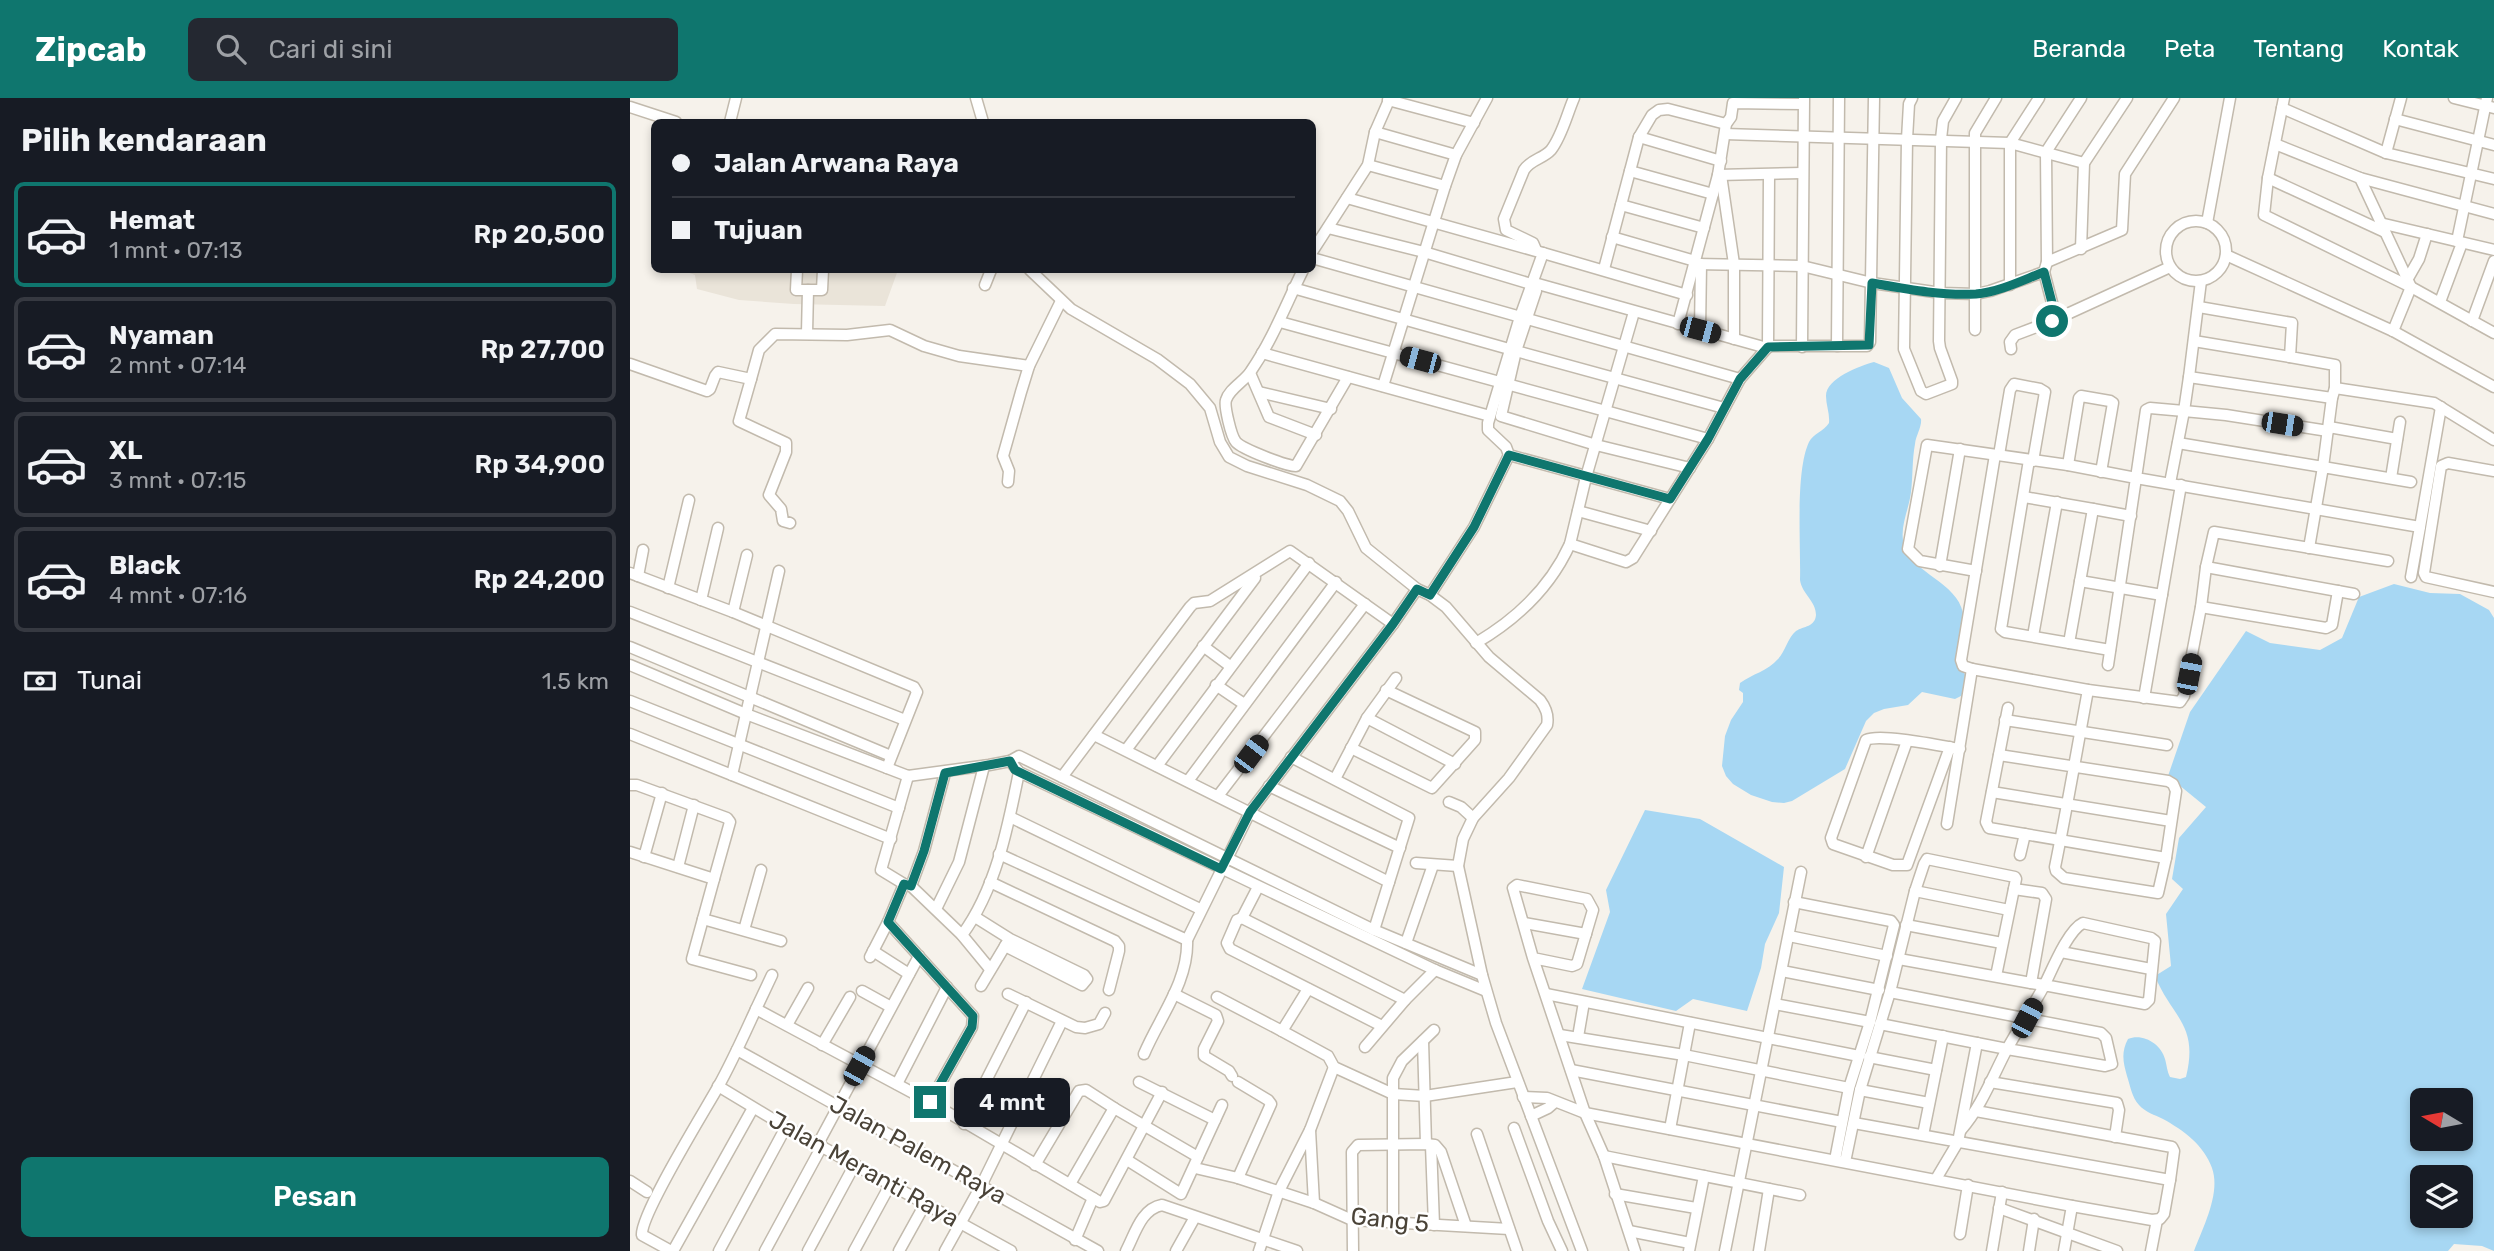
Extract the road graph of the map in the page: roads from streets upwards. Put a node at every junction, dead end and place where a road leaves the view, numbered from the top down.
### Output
1 (736, 98) edge
2 (976, 98) edge
3 (1487, 98) edge
4 (1574, 98) edge
5 (1722, 98) edge
6 (1839, 98) edge
7 (1874, 98) edge
8 (1912, 98) edge
9 (1956, 98) edge
10 (1996, 98) edge
11 (2039, 98) edge
12 (2081, 98) edge
13 (2127, 98) edge
14 (2174, 98) edge
15 (2230, 98) edge
16 (2401, 98) edge
17 (2454, 98) edge
18 (1389, 99) edge
19 (1781, 101) edge
20 (1803, 101) edge
21 (2283, 103) edge
22 (1733, 104) junction
23 (2488, 104) edge
24 (630, 107) edge
25 (667, 119) edge
26 (731, 119) edge
27 (982, 119) edge
28 (2395, 119) junction
29 (1474, 123) junction
30 (1726, 129) junction
31 (1375, 132) junction
32 (1639, 137) junction
33 (1803, 137) junction
34 (1839, 138) junction
35 (1872, 138) junction
36 (1907, 139) junction
37 (1941, 139) junction
38 (1975, 141) junction
39 (2478, 141) junction
40 (2010, 143) junction
41 (2275, 144) junction
42 (2494, 145) edge
43 (2046, 152) junction
44 (2386, 153) junction
45 (1456, 155) junction
46 (1721, 160) junction
47 (2084, 163) junction
48 (1368, 165) junction
49 (1630, 171) junction
50 (1802, 173) junction
51 (2471, 173) junction
52 (1719, 175) junction
53 (1769, 175) junction
54 (2268, 178) junction
55 (2360, 178) junction
56 (2494, 178) edge
57 (1445, 186) junction
58 (1713, 194) junction
59 (1347, 198) junction
60 (1621, 205) junction
61 (2464, 207) junction
62 (2494, 214) edge
63 (1434, 221) junction
64 (2207, 223) junction
65 (2382, 227) junction
66 (1328, 228) junction
67 (1704, 228) junction
68 (2427, 234) junction
69 (1612, 237) junction
70 (2460, 242) junction
71 (1316, 246) edge
72 (2081, 249) junction
73 (2494, 250) edge
74 (1424, 252) junction
75 (1543, 252) junction
76 (2225, 255) junction
77 (1316, 259) edge
78 (2494, 261) edge
79 (1697, 263) junction
80 (1734, 264) junction
81 (1769, 265) junction
82 (1802, 266) junction
83 (2045, 267) junction
84 (2170, 267) junction
85 (1604, 269) junction
86 (797, 273) edge
87 (823, 273) edge
88 (991, 273) edge
89 (1033, 273) edge
90 (1301, 273) edge
91 (1837, 273) junction
92 (2201, 281) junction
93 (1872, 283) junction
94 (1535, 284) junction
95 (2409, 284) junction
96 (985, 285) dead end
97 (1414, 285) junction
98 (2010, 285) junction
99 (1293, 288) junction
100 (1906, 289) junction
101 (808, 290) junction
102 (1941, 293) junction
103 (1976, 294) junction
104 (1686, 295) junction
105 (1061, 301) junction
106 (2440, 302) junction
107 (2199, 307) junction
108 (1634, 312) junction
109 (1403, 318) junction
110 (1523, 318) junction
111 (2056, 318) junction
112 (2472, 321) junction
113 (1280, 322) junction
114 (1678, 324) junction
115 (1700, 330) junction
116 (1975, 330) dead end
117 (2393, 331) junction
118 (807, 333) junction
119 (2494, 333) edge
120 (1734, 339) junction
121 (2194, 341) junction
122 (1624, 345) junction
123 (1837, 346) junction
124 (1802, 347) junction
125 (1768, 348) junction
126 (2011, 349) dead end
127 (1513, 350) junction
128 (1262, 352) junction
129 (1393, 353) junction
130 (2290, 357) junction
131 (630, 364) edge
132 (1029, 366) junction
133 (1250, 373) junction
134 (1348, 377) junction
135 (2189, 377) junction
136 (751, 379) junction
137 (1615, 379) junction
138 (1740, 379) junction
139 (1503, 382) junction
140 (1383, 386) junction
141 (2494, 387) edge
142 (1259, 392) junction
143 (2334, 393) junction
144 (2441, 407) junction
145 (1724, 408) junction
146 (1331, 409) junction
147 (1606, 411) junction
148 (2184, 411) junction
149 (1490, 416) junction
150 (1215, 421) junction
151 (2400, 422) dead end
152 (2329, 429) junction
153 (1231, 433) junction
154 (1316, 435) junction
155 (1708, 439) junction
156 (2397, 439) junction
157 (2494, 440) edge
158 (2178, 443) junction
159 (1596, 445) junction
160 (1960, 449) junction
161 (1509, 455) junction
162 (1997, 455) junction
163 (2031, 460) junction
164 (2068, 465) junction
165 (2323, 467) junction
166 (1690, 468) junction
167 (2494, 471) edge
168 (2101, 472) junction
169 (1586, 477) junction
170 (2136, 478) junction
171 (2390, 478) junction
172 (1008, 482) dead end
173 (2411, 482) dead end
174 (2170, 483) junction
175 (2182, 485) junction
176 (2024, 497) junction
177 (1670, 499) junction
178 (688, 500) dead end
179 (2057, 502) junction
180 (2093, 509) junction
181 (2316, 509) junction
182 (1578, 511) junction
183 (2131, 516) junction
184 (790, 523) dead end
185 (2420, 527) junction
186 (718, 528) dead end
187 (1651, 531) junction
188 (1570, 544) junction
189 (2309, 548) junction
190 (642, 550) dead end
191 (747, 555) dead end
192 (2388, 561) dead end
193 (1309, 563) junction
194 (1940, 566) junction
195 (2206, 567) junction
196 (779, 571) dead end
197 (1976, 571) junction
198 (1259, 572) junction
199 (634, 575) edge
200 (2411, 578) dead end
201 (2080, 581) junction
202 (1336, 582) junction
203 (668, 588) junction
204 (2121, 588) junction
205 (1417, 589) junction
206 (2338, 591) junction
207 (2494, 592) edge
208 (2354, 594) dead end
209 (1430, 595) junction
210 (2162, 595) junction
211 (701, 600) junction
212 (1365, 604) junction
213 (2201, 607) junction
214 (630, 612) edge
215 (733, 612) junction
216 (1393, 624) junction
217 (766, 627) junction
218 (2033, 636) junction
219 (1476, 643) junction
220 (2069, 643) junction
221 (1203, 646) junction
222 (630, 647) edge
223 (2110, 650) junction
224 (757, 662) junction
225 (630, 665) edge
226 (2108, 665) dead end
227 (1230, 666) junction
228 (1972, 668) junction
229 (1395, 678) dead end
230 (1216, 685) junction
231 (1386, 690) junction
232 (2088, 690) junction
233 (750, 697) junction
234 (2144, 698) junction
235 (630, 701) edge
236 (1244, 704) junction
237 (2008, 708) dead end
238 (746, 713) junction
239 (1367, 718) junction
240 (905, 720) junction
241 (2005, 720) junction
242 (2080, 731) junction
243 (630, 734) edge
244 (1094, 735) junction
245 (1907, 741) junction
246 (738, 744) junction
247 (2167, 745) dead end
248 (1351, 748) junction
249 (1955, 748) junction
250 (1126, 750) junction
251 (1999, 755) junction
252 (891, 756) junction
253 (1291, 757) junction
254 (1010, 761) junction
255 (1455, 764) junction
256 (984, 766) junction
257 (1157, 766) junction
258 (2073, 767) junction
259 (887, 768) junction
260 (1019, 772) junction
261 (945, 773) junction
262 (732, 775) junction
263 (908, 776) junction
264 (1062, 778) junction
265 (1335, 779) junction
266 (1188, 781) junction
267 (630, 785) edge
268 (1269, 786) junction
269 (1992, 792) junction
270 (662, 793) junction
271 (1218, 796) junction
272 (1449, 802) dead end
273 (2067, 804) junction
274 (694, 805) junction
275 (899, 808) junction
276 (1250, 812) junction
277 (1010, 817) junction
278 (1473, 818) junction
279 (2171, 821) junction
280 (1947, 824) dead end
281 (2025, 834) junction
282 (891, 839) junction
283 (2061, 840) junction
284 (1400, 848) junction
285 (630, 852) edge
286 (999, 854) junction
287 (2020, 855) dead end
288 (644, 857) junction
289 (1866, 857) junction
290 (1226, 858) junction
291 (2166, 858) junction
292 (1416, 863) dead end
293 (1433, 864) junction
294 (1458, 866) junction
295 (678, 867) junction
296 (1221, 869) junction
297 (761, 870) dead end
298 (1801, 872) dead end
299 (714, 879) junction
300 (990, 882) junction
301 (1389, 882) junction
302 (907, 885) junction
303 (1258, 887) junction
304 (2014, 889) junction
305 (1915, 891) junction
306 (1794, 902) junction
307 (936, 909) junction
308 (1200, 909) junction
309 (2009, 910) junction
310 (975, 918) junction
311 (1242, 918) junction
312 (703, 919) junction
313 (888, 922) junction
314 (1524, 923) junction
315 (1906, 925) junction
316 (744, 930) junction
317 (1374, 930) junction
318 (1586, 934) junction
319 (962, 935) junction
320 (1788, 936) junction
321 (1186, 940) junction
322 (781, 941) dead end
323 (1008, 942) junction
324 (1406, 943) junction
325 (2003, 943) junction
326 (1420, 950) junction
327 (2061, 952) junction
328 (919, 956) junction
329 (1886, 956) junction
330 (1533, 958) junction
331 (1899, 959) junction
332 (1415, 960) junction
333 (990, 969) junction
334 (2151, 969) junction
335 (1435, 970) junction
336 (1782, 971) junction
337 (909, 974) junction
338 (751, 975) dead end
339 (772, 975) dead end
340 (1482, 975) junction
341 (1996, 976) junction
342 (2031, 983) junction
343 (981, 985) dead end
344 (2044, 985) junction
345 (947, 987) junction
346 (808, 988) dead end
347 (1307, 989) junction
348 (1109, 990) dead end
349 (1879, 990) junction
350 (862, 991) dead end
351 (1486, 991) junction
352 (1891, 992) junction
353 (1008, 994) dead end
354 (1174, 994) junction
355 (1546, 994) junction
356 (850, 997) dead end
357 (1217, 997) dead end
358 (1405, 1000) junction
359 (1026, 1002) junction
360 (1584, 1002) junction
361 (1775, 1004) junction
362 (891, 1007) junction
363 (757, 1009) junction
364 (1105, 1013) dead end
365 (2027, 1018) junction
366 (1062, 1021) junction
367 (1690, 1023) junction
368 (1875, 1023) junction
369 (787, 1025) junction
370 (1382, 1026) junction
371 (1434, 1030) dead end
372 (1282, 1031) junction
373 (1560, 1035) junction
374 (1943, 1036) junction
375 (1578, 1037) junction
376 (1769, 1038) junction
377 (1423, 1041) junction
378 (1977, 1043) junction
379 (822, 1045) junction
380 (1365, 1046) dead end
381 (2007, 1049) junction
382 (737, 1050) junction
383 (1144, 1054) dead end
384 (1684, 1055) junction
385 (1864, 1056) junction
386 (859, 1066) junction
387 (1334, 1067) junction
388 (1571, 1070) junction
389 (1762, 1070) junction
390 (1936, 1070) junction
391 (1139, 1082) dead end
392 (1517, 1082) junction
393 (1990, 1082) junction
394 (897, 1084) junction
395 (718, 1086) junction
396 (1855, 1089) junction
397 (1678, 1090) junction
398 (1162, 1092) junction
399 (1392, 1094) junction
400 (1425, 1096) junction
401 (1523, 1097) junction
402 (930, 1102) junction
403 (1555, 1102) junction
404 (1930, 1103) junction
405 (1755, 1104) junction
406 (1222, 1105) dead end
407 (838, 1106) junction
408 (753, 1108) junction
409 (1115, 1108) junction
410 (1976, 1111) junction
411 (1585, 1113) junction
412 (1531, 1116) junction
413 (1215, 1120) junction
414 (1842, 1122) junction
415 (1854, 1123) junction
416 (964, 1124) junction
417 (1144, 1125) junction
418 (786, 1127) junction
419 (1514, 1128) dead end
420 (1670, 1129) junction
421 (1310, 1130) junction
422 (1961, 1130) junction
423 (1477, 1134) dead end
424 (1923, 1135) junction
425 (2115, 1137) junction
426 (1958, 1142) junction
427 (1747, 1143) junction
428 (1428, 1144) junction
429 (820, 1145) junction
430 (1001, 1145) junction
431 (1394, 1146) junction
432 (1604, 1156) junction
433 (1198, 1157) junction
434 (1127, 1160) junction
435 (1840, 1161) junction
436 (855, 1164) junction
437 (1035, 1165) junction
438 (1195, 1168) junction
439 (1704, 1176) junction
440 (1238, 1178) junction
441 (1936, 1179) junction
442 (2170, 1180) junction
443 (630, 1181) edge
444 (1738, 1183) junction
445 (1070, 1184) junction
446 (890, 1185) junction
447 (1968, 1185) junction
448 (981, 1186) junction
449 (1769, 1189) junction
450 (1279, 1191) junction
451 (647, 1192) dead end
452 (2002, 1192) junction
453 (1181, 1194) junction
454 (1615, 1194) junction
455 (1800, 1195) dead end
456 (1093, 1198) junction
457 (1314, 1203) junction
458 (925, 1204) junction
459 (2072, 1206) junction
460 (1999, 1208) junction
461 (1696, 1209) junction
462 (1175, 1210) junction
463 (1195, 1217) junction
464 (2034, 1219) junction
465 (1352, 1220) junction
466 (2157, 1220) junction
467 (960, 1222) junction
468 (1393, 1222) junction
469 (1434, 1225) junction
470 (1466, 1226) junction
471 (1510, 1229) junction
472 (1629, 1231) junction
473 (2068, 1232) junction
474 (1960, 1234) dead end
475 (1578, 1238) junction
476 (1075, 1240) junction
477 (1263, 1240) junction
478 (993, 1246) edge
479 (1689, 1247) edge
480 (2099, 1248) edge
481 (672, 1251) edge
482 (719, 1251) edge
483 (765, 1251) edge
484 (808, 1251) edge
485 (854, 1251) edge
486 (899, 1251) edge
487 (945, 1251) edge
488 (1011, 1251) edge
489 (1098, 1251) edge
490 (1126, 1251) edge
491 (1176, 1251) edge
492 (1259, 1251) edge
493 (1297, 1251) edge
494 (1353, 1251) edge
495 (1517, 1251) edge
496 (1562, 1251) edge
497 (1568, 1251) edge
498 (1582, 1251) edge
499 (1635, 1251) edge
500 (1725, 1251) edge
501 (1759, 1251) edge
502 (1992, 1251) edge
503 (2029, 1251) edge
504 (2064, 1251) edge
505 (2117, 1251) edge
506 (2151, 1251) edge

1 - 26 street
2 - 27 street
3 - 29 street
4 - 75 street
5 - 22 street
6 - 34 street
7 - 35 street
8 - 36 street
9 - 37 street
10 - 38 street
11 - 40 street
12 - 43 street
13 - 47 street
14 - 72 street
15 - 64 street
16 - 28 street
17 - 23 street
18 - 29 street
18 - 31 street
19 - 20 street
19 - 22 street
20 - 33 street
21 - 41 street
21 - 44 street
22 - 30 street
23 - 39 street
24 - 25 street
28 - 39 street
28 - 44 street
29 - 45 street
30 - 32 street
30 - 33 street
30 - 46 street
31 - 45 street
31 - 48 street
32 - 46 street
32 - 49 street
33 - 34 street
33 - 50 street
34 - 35 street
34 - 91 street
35 - 36 street
35 - 93 street
36 - 37 street
36 - 100 street
37 - 38 street
37 - 102 street
38 - 40 street
38 - 103 street
39 - 42 street
39 - 51 street
40 - 43 street
40 - 98 street
41 - 54 street
41 - 55 street
43 - 47 street
43 - 83 street
44 - 51 street
45 - 57 street
46 - 52 street
47 - 72 street
48 - 57 street
48 - 59 street
49 - 58 street
49 - 60 street
50 - 53 street
50 - 82 street
51 - 56 street
51 - 61 street
52 - 53 street
52 - 58 street
52 - 80 street
53 - 81 street
54 - 65 street
54 - 95 street
55 - 61 street
55 - 65 street
57 - 63 street
58 - 67 street
59 - 63 street
59 - 66 street
60 - 67 street
60 - 69 street
61 - 62 street
61 - 70 street
63 - 74 street
63 - 75 street
64 - 76 street
64 - 84 street
65 - 68 street
65 - 95 street
66 - 71 street
66 - 74 street
67 - 79 street
68 - 70 street
68 - 95 street
69 - 79 street
69 - 85 street
70 - 73 street
70 - 106 street
72 - 83 street
74 - 94 street
74 - 97 street
75 - 85 street
75 - 94 street
76 - 92 street
76 - 117 street
77 - 97 street
78 - 112 street
79 - 80 street
79 - 104 street
79 - 115 street
80 - 81 street
80 - 120 street
81 - 82 street
81 - 125 street
82 - 91 street
82 - 124 street
83 - 98 street
83 - 111 street
84 - 92 street
84 - 111 street
85 - 104 street
86 - 101 street
87 - 101 street
88 - 96 street
89 - 105 street
90 - 99 street
91 - 93 street
91 - 123 street
92 - 107 street
93 - 100 street
93 - 123 street
94 - 108 street
94 - 110 street
95 - 106 street
95 - 117 street
97 - 109 street
97 - 110 street
98 - 103 street
99 - 109 street
99 - 113 street
100 - 102 street
100 - 102 street
101 - 118 street
102 - 103 street
103 - 116 street
104 - 114 street
105 - 132 street
105 - 150 street
106 - 112 street
107 - 121 street
107 - 130 street
108 - 114 street
108 - 122 street
109 - 127 street
109 - 129 street
110 - 122 street
110 - 127 street
111 - 126 street
112 - 119 street
113 - 128 street
113 - 129 street
114 - 115 street
115 - 120 street
117 - 141 street
118 - 132 street
118 - 136 street
120 - 125 street
121 - 130 street
121 - 135 street
122 - 137 street
122 - 138 street
123 - 124 street
124 - 125 street
125 - 138 street
127 - 137 street
127 - 139 street
128 - 133 street
128 - 134 street
129 - 139 street
129 - 140 street
130 - 143 street
131 - 136 street
132 - 172 street
133 - 142 street
133 - 153 street
134 - 140 street
134 - 146 street
135 - 143 street
135 - 148 street
136 - 184 street
137 - 145 street
137 - 147 street
138 - 145 street
139 - 147 street
139 - 149 street
139 - 159 street
140 - 149 street
142 - 146 street
142 - 154 street
143 - 144 street
143 - 152 street
144 - 157 street
144 - 185 street
145 - 155 street
146 - 154 street
147 - 155 street
147 - 159 street
148 - 152 street
148 - 158 street
148 - 170 street
149 - 161 street
150 - 153 street
150 - 205 street
151 - 156 street
152 - 156 street
152 - 165 street
153 - 154 street
155 - 166 street
156 - 171 street
158 - 165 street
158 - 174 street
159 - 166 street
159 - 169 street
160 - 162 street
160 - 194 street
160 - 194 street
161 - 169 street
161 - 209 street
162 - 163 street
162 - 163 street
162 - 197 street
163 - 164 street
163 - 176 street
164 - 168 street
164 - 168 street
165 - 171 street
165 - 181 street
166 - 177 street
167 - 207 street
168 - 170 street
169 - 177 street
169 - 182 street
170 - 174 street
170 - 183 street
171 - 173 street
174 - 175 street
175 - 181 street
175 - 210 street
176 - 179 street
176 - 218 street
177 - 187 street
178 - 203 street
179 - 180 street
179 - 218 street
180 - 183 street
180 - 201 street
181 - 185 street
181 - 189 street
182 - 187 street
182 - 188 street
183 - 204 street
185 - 200 street
186 - 211 street
187 - 188 street
188 - 219 street
189 - 192 street
189 - 195 street
190 - 199 street
191 - 215 street
193 - 198 street
193 - 202 street
193 - 227 street
194 - 197 street
195 - 206 street
195 - 213 street
196 - 217 street
197 - 228 street
198 - 221 street
198 - 244 street
199 - 203 street
201 - 204 street
201 - 220 street
202 - 212 street
202 - 236 street
203 - 211 street
204 - 210 street
204 - 223 street
205 - 209 street
205 - 216 street
206 - 208 street
206 - 213 street
209 - 219 street
210 - 234 street
211 - 215 street
212 - 216 street
212 - 271 street
213 - 234 street
214 - 224 street
215 - 217 street
216 - 253 street
217 - 224 street
217 - 240 street
218 - 220 street
219 - 278 street
220 - 223 street
221 - 227 street
221 - 250 street
222 - 233 street
223 - 226 street
224 - 233 street
224 - 240 street
225 - 238 street
227 - 230 street
228 - 232 street
228 - 249 street
229 - 231 street
230 - 236 street
230 - 257 street
231 - 239 street
231 - 255 street
232 - 234 street
232 - 242 street
233 - 238 street
233 - 252 street
235 - 246 street
236 - 266 street
237 - 241 street
238 - 246 street
238 - 259 street
239 - 248 street
239 - 255 street
240 - 252 street
241 - 242 street
241 - 251 street
242 - 247 street
242 - 258 street
243 - 262 street
244 - 250 street
244 - 264 street
245 - 249 street
245 - 289 street
245 - 289 street
246 - 262 street
246 - 275 street
248 - 255 street
248 - 265 street
249 - 280 street
249 - 289 street
250 - 257 street
251 - 258 street
251 - 269 street
252 - 259 street
253 - 265 street
253 - 268 street
254 - 256 street
254 - 260 street
254 - 264 street
256 - 261 street
256 - 307 street
257 - 266 street
258 - 273 street
258 - 279 street
259 - 263 street
260 - 277 street
260 - 296 street
261 - 263 street
261 - 302 street
262 - 282 street
263 - 275 street
264 - 290 street
265 - 284 street
266 - 271 street
267 - 270 street
268 - 276 street
268 - 284 street
269 - 273 street
269 - 281 street
270 - 274 street
270 - 288 street
271 - 276 street
272 - 278 street
273 - 279 street
273 - 283 street
274 - 295 street
274 - 299 street
275 - 282 street
276 - 290 street
276 - 301 street
277 - 286 street
277 - 308 street
278 - 294 street
279 - 291 street
281 - 283 street
281 - 287 street
282 - 302 street
283 - 291 street
283 - 291 street
284 - 301 street
285 - 288 street
286 - 300 street
286 - 321 street
288 - 295 street
290 - 296 street
290 - 317 street
292 - 293 street
293 - 294 street
293 - 324 street
294 - 340 street
295 - 299 street
296 - 303 street
296 - 308 street
297 - 316 street
298 - 306 street
299 - 312 street
300 - 310 street
300 - 348 street
301 - 317 street
302 - 307 street
302 - 313 street
303 - 311 street
303 - 332 street
304 - 305 street
304 - 309 street
304 - 342 street
305 - 309 street
305 - 315 street
306 - 320 street
306 - 329 street
307 - 319 street
308 - 321 street
309 - 325 street
310 - 319 street
310 - 323 street
311 - 347 street
311 - 358 street
312 - 316 street
312 - 338 street
313 - 328 street
313 - 337 street
314 - 318 street
314 - 318 street
314 - 330 street
315 - 325 street
315 - 331 street
316 - 322 street
317 - 324 street
318 - 330 street
319 - 333 street
320 - 329 street
320 - 336 street
321 - 354 street
323 - 323 street
323 - 333 street
324 - 326 street
325 - 341 street
326 - 332 street
326 - 340 street
327 - 334 street
327 - 334 street
327 - 344 street
328 - 337 street
328 - 345 street
329 - 349 street
330 - 355 street
331 - 341 street
331 - 352 street
332 - 335 street
333 - 343 street
334 - 344 street
335 - 351 street
335 - 358 street
336 - 349 street
336 - 361 street
337 - 362 street
339 - 363 street
340 - 351 street
341 - 342 street
342 - 344 street
344 - 365 street
345 - 394 street
345 - 402 street
346 - 369 street
347 - 370 street
347 - 372 street
349 - 368 street
350 - 362 street
351 - 392 street
352 - 365 street
352 - 368 street
353 - 359 street
354 - 383 street
354 - 440 street
355 - 360 street
355 - 373 street
356 - 379 street
357 - 372 street
358 - 370 street
359 - 366 street
359 - 416 street
360 - 367 street
360 - 375 street
361 - 368 street
361 - 376 street
362 - 386 street
363 - 369 street
363 - 382 street
364 - 366 street
365 - 381 street
365 - 381 street
366 - 430 street
367 - 376 street
367 - 384 street
368 - 374 street
368 - 385 street
369 - 379 street
370 - 380 street
371 - 377 street
372 - 387 street
373 - 375 street
373 - 388 street
374 - 378 street
374 - 390 street
375 - 384 street
376 - 385 street
376 - 389 street
377 - 399 street
377 - 400 street
378 - 381 street
378 - 422 street
379 - 386 street
381 - 393 street
382 - 395 street
382 - 407 street, Jalan Palem Raya
384 - 389 street
384 - 397 street
385 - 390 street
385 - 396 street
386 - 394 street
386 - 407 street
387 - 399 street
387 - 421 street
388 - 397 street
388 - 411 street
389 - 396 street
389 - 405 street
390 - 404 street
391 - 398 street
392 - 400 street
392 - 401 street
393 - 410 street
393 - 425 street
394 - 402 street
395 - 408 street, Jalan Meranti Raya
395 - 481 street
396 - 404 street
396 - 414 street
396 - 415 street
397 - 405 street
397 - 420 street
398 - 413 street
398 - 417 street
399 - 400 street
399 - 431 street
400 - 428 street
401 - 403 street
401 - 412 street
402 - 416 street
403 - 411 street
403 - 412 street
404 - 424 street
405 - 414 street
405 - 427 street
406 - 413 street
407 - 429 street
407 - 448 street, Jalan Palem Raya
408 - 418 street, Jalan Meranti Raya
408 - 481 street
409 - 417 street
409 - 437 street
409 - 445 street
410 - 422 street
410 - 425 street
411 - 420 street
411 - 432 street
412 - 475 street
413 - 433 street
414 - 435 street
415 - 424 street
415 - 435 street
416 - 430 street
417 - 433 street
417 - 434 street
418 - 429 street, Jalan Meranti Raya
418 - 482 street
419 - 496 street
420 - 427 street
421 - 450 street
421 - 457 street
422 - 426 street
423 - 471 street
424 - 426 street
425 - 442 street
426 - 441 street
426 - 442 street
427 - 435 street
427 - 444 street
428 - 431 street
428 - 469 street
428 - 470 street
429 - 436 street, Jalan Meranti Raya
429 - 483 street
430 - 437 street
430 - 448 street
431 - 465 street
431 - 468 street
432 - 439 street
432 - 454 street
433 - 438 street
434 - 453 street
434 - 456 street
435 - 441 street
436 - 446 street, Jalan Meranti Raya
436 - 484 street
437 - 445 street
438 - 440 street, Gang 5
438 - 453 street
439 - 444 street
439 - 461 street
440 - 450 street, Gang 5
441 - 447 street
442 - 466 street
443 - 451 street
444 - 449 street
444 - 500 street
445 - 456 street
446 - 458 street, Jalan Meranti Raya
446 - 485 street
447 - 452 street
447 - 474 street
448 - 467 street
448 - 476 street, Jalan Palem Raya
449 - 455 street
449 - 501 street
450 - 457 street, Gang 5
450 - 477 street
452 - 459 street
452 - 460 street
453 - 462 street
454 - 461 street
454 - 472 street
456 - 476 street
457 - 465 street, Gang 5
458 - 467 street, Jalan Meranti Raya
458 - 486 street
459 - 466 street
459 - 473 street
460 - 464 street
460 - 502 street
461 - 479 street
462 - 463 street
462 - 490 street
463 - 477 street
463 - 491 street
464 - 473 street
464 - 503 street
465 - 468 street, Gang 5
465 - 494 street
466 - 506 street
467 - 478 street, Jalan Meranti Raya
467 - 487 street
468 - 469 street, Gang 5
469 - 470 street, Gang 5
470 - 471 street, Gang 5
471 - 495 street
472 - 479 street
472 - 499 street
473 - 480 street
473 - 504 street
475 - 497 street
475 - 498 street
476 - 489 street, Jalan Palem Raya
477 - 492 street
477 - 493 street
478 - 488 street, Jalan Meranti Raya
480 - 505 street

